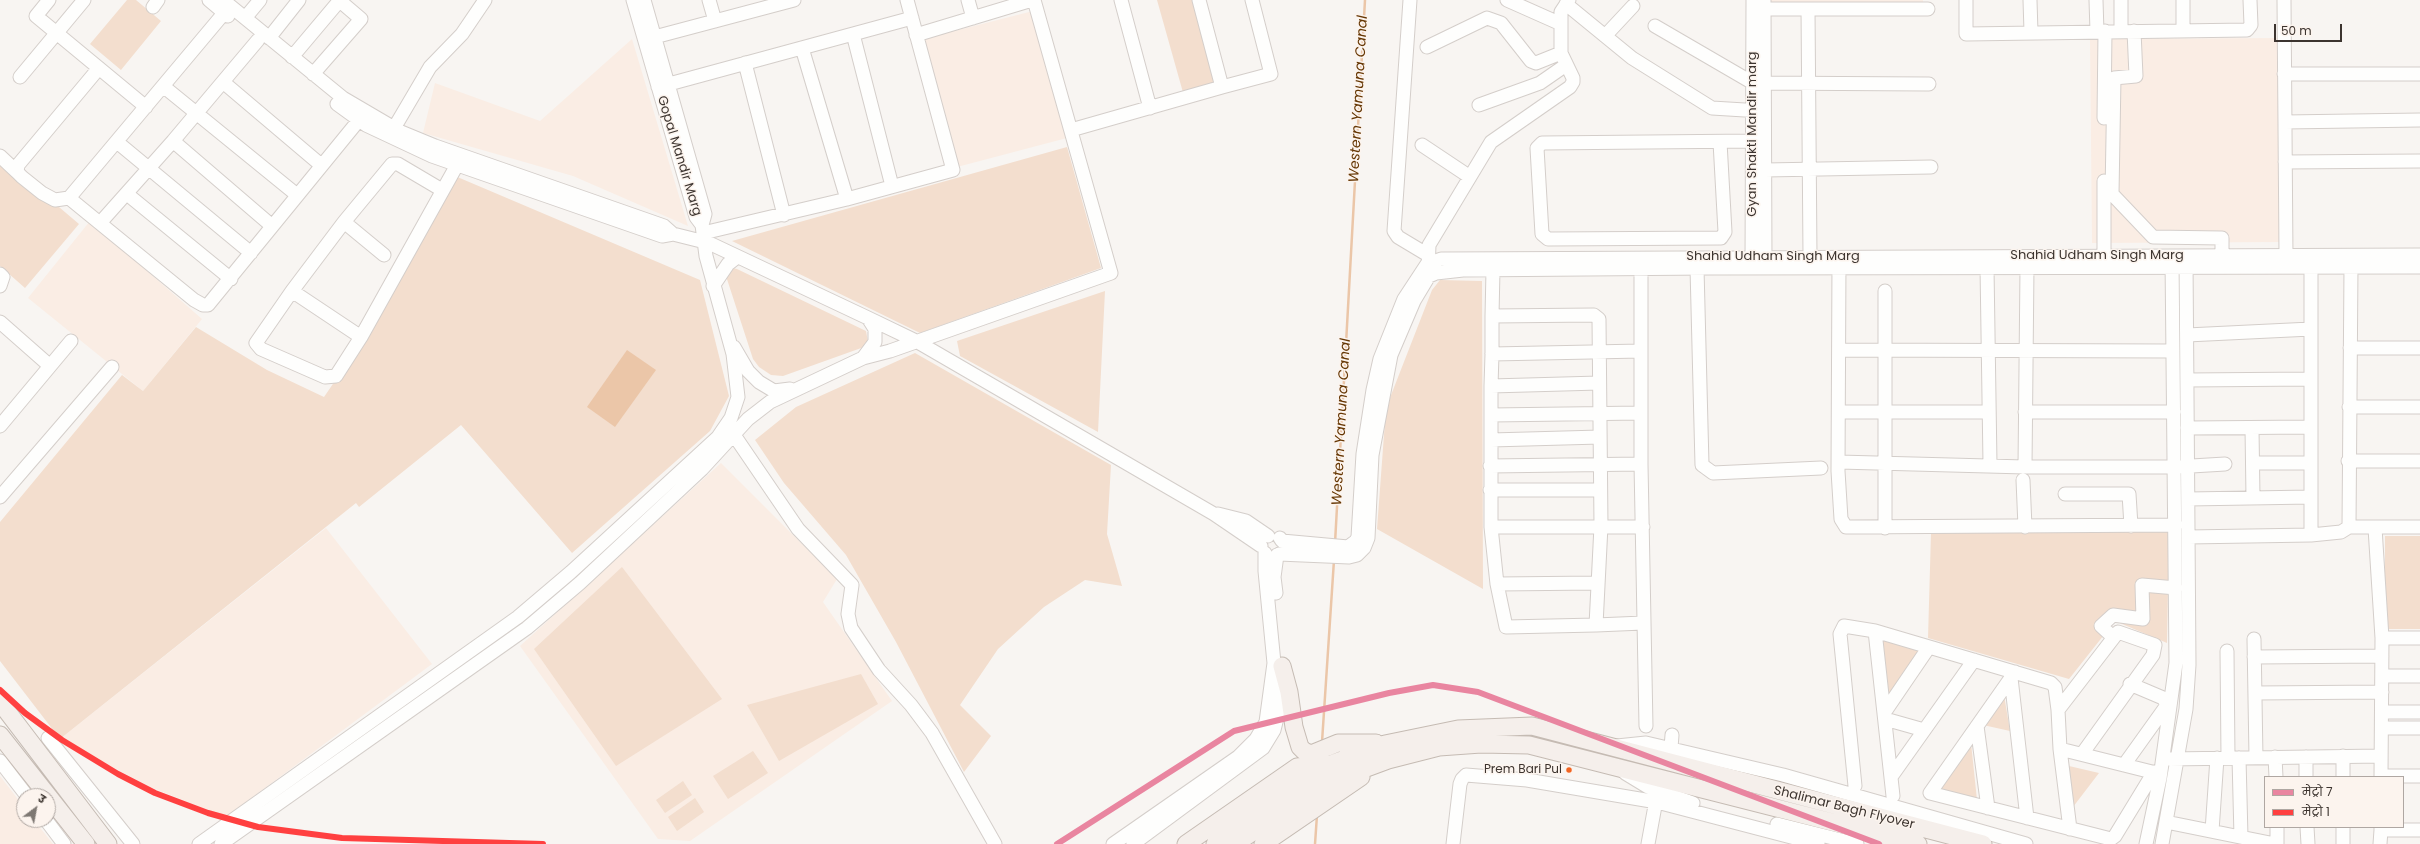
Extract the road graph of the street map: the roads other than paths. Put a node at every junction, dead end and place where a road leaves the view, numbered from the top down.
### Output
1 (49, 0) edge
2 (84, 0) edge
3 (209, 0) edge
4 (260, 0) edge
5 (299, 0) edge
6 (340, 0) edge
7 (485, 0) edge
8 (633, 0) edge
9 (644, 0) edge
10 (709, 0) edge
11 (794, 0) edge
12 (907, 0) edge
13 (968, 0) edge
14 (1033, 0) edge
15 (1121, 0) edge
16 (1199, 0) edge
17 (1252, 0) edge
18 (1410, 0) edge
19 (1507, 0) edge
20 (1753, 0) edge
21 (1966, 0) edge
22 (2030, 0) edge
23 (2096, 0) edge
24 (2121, 0) edge
25 (2183, 0) edge
26 (2250, 0) edge
27 (2284, 0) edge
28 (1568, 2) edge
29 (226, 4) edge
30 (765, 4) edge
31 (1764, 4) edge
32 (1633, 6) dead end
33 (1808, 9) junction
34 (1928, 9) dead end
35 (245, 18) junction
36 (912, 18) junction
37 (973, 18) junction
38 (715, 21) junction
39 (1561, 24) junction
40 (1655, 26) dead end
41 (2183, 30) junction
42 (2101, 31) junction
43 (2121, 31) junction
44 (2134, 31) junction
45 (2031, 32) junction
46 (57, 33) junction
47 (853, 34) junction
48 (916, 35) junction
49 (1605, 36) junction
50 (263, 39) junction
51 (650, 39) junction
52 (1428, 47) dead end
53 (802, 48) junction
54 (292, 57) junction
55 (1564, 59) junction
56 (745, 63) junction
57 (99, 68) junction
58 (313, 74) junction
59 (2284, 74) junction
60 (2420, 74) edge
61 (20, 77) dead end
62 (223, 82) junction
63 (1759, 83) junction
64 (1809, 83) junction
65 (1929, 84) dead end
66 (163, 86) junction
67 (663, 86) junction
68 (1222, 87) junction
69 (1479, 105) dead end
70 (146, 107) junction
71 (1150, 108) junction
72 (1758, 111) junction
73 (197, 114) junction
74 (359, 120) junction
75 (2420, 120) edge
76 (2285, 122) junction
77 (1071, 130) junction
78 (391, 132) junction
79 (1753, 141) junction
80 (117, 142) junction
81 (173, 142) junction
82 (1720, 142) junction
83 (1422, 145) dead end
84 (445, 155) junction
85 (0, 156) edge
86 (2420, 161) edge
87 (2285, 162) junction
88 (321, 165) junction
89 (457, 165) junction
90 (1931, 167) dead end
91 (148, 168) junction
92 (1810, 169) junction
93 (1765, 170) junction
94 (18, 172) junction
95 (1470, 177) junction
96 (892, 186) junction
97 (442, 190) junction
98 (127, 194) junction
99 (297, 195) junction
100 (69, 198) junction
101 (847, 199) junction
102 (784, 214) junction
103 (344, 222) junction
104 (100, 223) junction
105 (272, 226) junction
106 (673, 234) junction
107 (704, 234) junction
108 (251, 253) junction
109 (384, 255) dead end
110 (2286, 255) junction
111 (2420, 255) edge
112 (1810, 256) junction
113 (2104, 256) junction
114 (2222, 256) junction
115 (737, 257) junction
116 (2172, 261) junction
117 (2186, 261) junction
118 (1758, 262) junction
119 (1839, 262) junction
120 (1641, 263) junction
121 (1428, 265) junction
122 (2420, 266) edge
123 (1987, 267) junction
124 (2027, 267) junction
125 (2311, 267) junction
126 (2351, 267) junction
127 (1697, 268) junction
128 (1493, 270) junction
129 (0, 274) edge
130 (231, 279) junction
131 (0, 286) edge
132 (713, 286) junction
133 (292, 291) junction
134 (1885, 291) dead end
135 (1492, 316) junction
136 (868, 318) junction
137 (0, 322) edge
138 (2311, 329) junction
139 (2187, 335) junction
140 (360, 337) junction
141 (728, 338) junction
142 (71, 341) dead end
143 (916, 341) junction
144 (2350, 348) junction
145 (2420, 348) edge
146 (1839, 350) junction
147 (1884, 350) junction
148 (1987, 350) junction
149 (2025, 350) junction
150 (1641, 351) junction
151 (2173, 351) junction
152 (1598, 352) junction
153 (1492, 354) junction
154 (863, 358) junction
155 (50, 366) junction
156 (112, 367) dead end
157 (2311, 379) junction
158 (2187, 380) junction
159 (1599, 383) junction
160 (1491, 386) junction
161 (804, 387) junction
162 (2349, 407) junction
163 (2420, 408) edge
164 (1839, 412) junction
165 (1885, 412) junction
166 (1988, 412) junction
167 (2025, 412) junction
168 (2174, 412) junction
169 (1641, 413) junction
170 (1600, 414) junction
171 (1490, 415) junction
172 (0, 426) edge
173 (2311, 427) junction
174 (2188, 428) junction
175 (2252, 428) junction
176 (734, 435) junction
177 (1600, 437) junction
178 (1491, 440) junction
179 (2348, 461) junction
180 (2420, 461) edge
181 (1839, 462) junction
182 (1886, 462) junction
183 (2253, 463) junction
184 (2311, 463) junction
185 (1641, 464) junction
186 (1990, 464) junction
187 (2225, 464) dead end
188 (1599, 465) junction
189 (1490, 466) junction
190 (2025, 467) junction
191 (2181, 467) junction
192 (1820, 468) dead end
193 (2024, 480) dead end
194 (1490, 490) junction
195 (1600, 490) junction
196 (2065, 494) dead end
197 (0, 497) edge
198 (2311, 497) junction
199 (2253, 498) junction
200 (2188, 499) junction
201 (647, 510) junction
202 (2176, 525) junction
203 (1601, 526) junction
204 (1643, 526) junction
205 (2131, 526) junction
206 (1491, 527) junction
207 (2025, 527) junction
208 (2420, 527) edge
209 (1884, 528) junction
210 (2349, 528) junction
211 (2375, 528) junction
212 (2311, 535) junction
213 (2188, 537) junction
214 (1272, 547) junction
215 (1349, 552) junction
216 (1597, 583) junction
217 (1497, 584) junction
218 (2176, 588) junction
219 (1643, 623) junction
220 (1596, 626) junction
221 (1875, 631) junction
222 (2113, 637) junction
223 (2382, 638) junction
224 (2420, 638) edge
225 (2254, 639) dead end
226 (1929, 647) junction
227 (2227, 651) dead end
228 (2382, 656) junction
229 (2254, 657) junction
230 (1974, 660) junction
231 (452, 664) junction
232 (1282, 666) junction
233 (2013, 675) junction
234 (460, 676) junction
235 (2382, 676) junction
236 (2420, 676) edge
237 (2130, 684) junction
238 (2382, 692) junction
239 (2255, 693) junction
240 (0, 702) edge
241 (2058, 710) junction
242 (2382, 712) junction
243 (2420, 712) edge
244 (1884, 716) junction
245 (1646, 726) dead end
246 (1977, 726) junction
247 (2382, 728) junction
248 (2420, 728) edge
249 (1924, 730) junction
250 (0, 735) edge
251 (1672, 735) dead end
252 (48, 738) dead end
253 (1614, 746) junction
254 (0, 748) edge
255 (1671, 748) junction
256 (2060, 749) junction
257 (1387, 752) junction
258 (2082, 754) junction
259 (2343, 756) junction
260 (2381, 756) junction
261 (2275, 757) junction
262 (2306, 757) junction
263 (2228, 758) junction
264 (2256, 758) junction
265 (2162, 759) junction
266 (2177, 759) junction
267 (0, 761) edge
268 (1310, 765) junction
269 (2124, 765) junction
270 (2157, 773) junction
271 (2276, 776) edge
272 (2306, 776) edge
273 (2343, 776) edge
274 (2381, 776) edge
275 (2404, 776) edge
276 (2420, 776) edge
277 (1891, 777) junction
278 (1855, 786) dead end
279 (21, 788) edge
280 (32, 788) edge
281 (1657, 790) junction
282 (1893, 796) dead end
283 (1309, 803) junction
284 (1988, 808) junction
285 (2027, 818) junction
286 (2166, 822) junction
287 (52, 828) edge
288 (2277, 828) edge
289 (2307, 828) edge
290 (2343, 828) edge
291 (2381, 828) edge
292 (2070, 829) junction
293 (2420, 830) edge
294 (1282, 831) junction
295 (2212, 831) junction
296 (2241, 837) junction
297 (64, 844) edge
298 (86, 844) edge
299 (108, 844) edge
300 (133, 844) edge
301 (199, 844) edge
302 (221, 844) edge
303 (995, 844) edge
304 (1113, 844) edge
305 (1132, 844) edge
306 (1186, 844) edge
307 (1214, 844) edge
308 (1235, 844) edge
309 (1263, 844) edge
310 (1271, 844) edge
311 (1453, 844) edge
312 (1648, 844) edge
313 (1818, 844) edge
314 (1857, 844) edge
315 (1918, 844) edge
316 (1983, 844) edge
317 (2026, 844) edge
318 (2146, 844) edge
319 (2162, 844) edge
320 (2276, 844) edge
321 (2308, 844) edge
322 (2342, 844) edge
323 (2380, 844) edge

1 - 46 street
2 - 46 street
3 - 29 street
4 - 35 street
5 - 50 street
6 - 54 street
6 - 58 street
7 - 78 street
8 - 51 street, Gopal Mandir Marg
9 - 51 street, Gopal Mandir Marg
10 - 38 street
11 - 30 street
12 - 36 street
13 - 37 street
14 - 37 street
14 - 77 street
15 - 71 street
16 - 68 street
17 - 68 street
18 - 121 street
19 - 39 street
20 - 63 street, Gyan Shakti Mandir marg
21 - 45 street
22 - 45 street
23 - 42 street
24 - 43 street
25 - 41 street
26 - 41 street
27 - 59 street
28 - 39 street
28 - 49 street
29 - 35 street
29 - 50 street
29 - 66 street
30 - 38 street
31 - 33 street
31 - 63 street, Gyan Shakti Mandir marg
32 - 49 street
33 - 34 street
33 - 64 street
35 - 50 street
36 - 47 street
36 - 48 street
37 - 48 street
38 - 51 street
39 - 55 street
40 - 63 street
41 - 44 street
42 - 43 street
42 - 45 street
42 - 113 street
43 - 44 street
44 - 114 street
46 - 57 street
46 - 61 street
47 - 53 street
47 - 96 street
48 - 96 street
49 - 72 street
50 - 54 street
50 - 62 street
50 - 74 street
51 - 67 street, Gopal Mandir Marg
52 - 55 street
53 - 56 street
53 - 101 street
54 - 58 street
55 - 69 street
55 - 95 street
56 - 67 street
56 - 102 street
57 - 70 street
57 - 94 street
58 - 78 street
59 - 60 street
59 - 76 street
62 - 73 street
62 - 88 street
63 - 64 street
63 - 72 street, Gyan Shakti Mandir marg
64 - 65 street
64 - 92 street
66 - 70 street
66 - 73 street
67 - 107 street, Gopal Mandir Marg
68 - 71 street
70 - 80 street
71 - 77 street
72 - 79 street, Gyan Shakti Mandir marg
72 - 93 street, Gyan Shakti Mandir marg
73 - 81 street
73 - 99 street
74 - 78 street
74 - 88 street
75 - 76 street
76 - 87 street
77 - 143 street
78 - 84 street
79 - 82 street
79 - 118 street, Gyan Shakti Mandir marg
80 - 91 street
80 - 100 street
81 - 91 street
81 - 105 street
82 - 82 street
83 - 95 street
84 - 89 street
84 - 106 street
85 - 94 street
86 - 87 street
87 - 110 street
88 - 99 street
89 - 97 street
89 - 106 street
90 - 92 street
91 - 98 street
91 - 108 street
92 - 93 street
92 - 112 street
93 - 118 street, Gyan Shakti Mandir marg
94 - 100 street
95 - 121 street
96 - 101 street
97 - 103 street
97 - 140 street
98 - 104 street
98 - 130 street
99 - 105 street
100 - 104 street
101 - 102 street
102 - 107 street
103 - 109 street
103 - 133 street
104 - 130 street
105 - 108 street
106 - 107 street
107 - 115 street
107 - 132 street, Gopal Mandir Marg
108 - 130 street
110 - 111 street, Shahid Udham Singh Marg
110 - 114 street, Shahid Udham Singh Marg
112 - 118 street, Shahid Udham Singh Marg
112 - 119 street, Shahid Udham Singh Marg
113 - 116 street, Shahid Udham Singh Marg
113 - 119 street, Shahid Udham Singh Marg
114 - 117 street, Shahid Udham Singh Marg
115 - 132 street
115 - 136 street
116 - 117 street, Shahid Udham Singh Marg
116 - 124 street, Shahid Udham Singh Marg
116 - 151 street
117 - 125 street, Shahid Udham Singh Marg
117 - 139 street
118 - 119 street, Shahid Udham Singh Marg
118 - 120 street, Shahid Udham Singh Marg
118 - 127 street, Shahid Udham Singh Marg
119 - 123 street, Shahid Udham Singh Marg
119 - 146 street
120 - 121 street, Shahid Udham Singh Marg
120 - 127 street, Shahid Udham Singh Marg
120 - 128 street, Shahid Udham Singh Marg
120 - 150 street
121 - 128 street, Shahid Udham Singh Marg
121 - 215 street
122 - 126 street, Shahid Udham Singh Marg
123 - 124 street, Shahid Udham Singh Marg
123 - 148 street
124 - 149 street
125 - 126 street, Shahid Udham Singh Marg
125 - 138 street
126 - 144 street
127 - 192 street
128 - 135 street
129 - 131 street
132 - 141 street, Gopal Mandir Marg
133 - 140 street
133 - 140 street
134 - 147 street
135 - 152 street
135 - 153 street
136 - 143 street
136 - 154 street
137 - 155 street
138 - 139 street
138 - 157 street
139 - 158 street
141 - 161 street
141 - 201 street
142 - 155 street
143 - 154 street
143 - 214 street
144 - 145 street
144 - 162 street
146 - 147 street
146 - 164 street
147 - 148 street
147 - 165 street
148 - 149 street
148 - 166 street
149 - 151 street
149 - 167 street
150 - 152 street
150 - 169 street
151 - 168 street
152 - 153 street
152 - 159 street
153 - 160 street
154 - 161 street
155 - 172 street
156 - 197 street
157 - 158 street
157 - 173 street
158 - 174 street
159 - 160 street
159 - 170 street
160 - 171 street
161 - 176 street
162 - 163 street
162 - 179 street
164 - 165 street
164 - 181 street
165 - 166 street
165 - 182 street
166 - 186 street
167 - 168 street
167 - 190 street
168 - 191 street
169 - 170 street
169 - 185 street
170 - 171 street
170 - 177 street
171 - 178 street
173 - 175 street
173 - 184 street
174 - 175 street
174 - 191 street
175 - 183 street
176 - 201 street
176 - 303 street
177 - 178 street
177 - 188 street
178 - 189 street
179 - 180 street
179 - 210 street
181 - 182 street
181 - 209 street
182 - 186 street
182 - 209 street
183 - 184 street
183 - 199 street
184 - 198 street
185 - 188 street
185 - 204 street
186 - 190 street
187 - 191 street
188 - 189 street
188 - 195 street
189 - 194 street
190 - 191 street
191 - 200 street
191 - 202 street
193 - 207 street
194 - 195 street
194 - 206 street
195 - 203 street
196 - 205 street
198 - 199 street
198 - 212 street
199 - 200 street
200 - 213 street
201 - 231 street
201 - 234 street
202 - 205 street
202 - 218 street
203 - 204 street
203 - 206 street
203 - 216 street
204 - 219 street
205 - 207 street
206 - 217 street
207 - 209 street
208 - 211 street
210 - 211 street
210 - 212 street
211 - 223 street
212 - 213 street
213 - 266 street
214 - 215 street
214 - 215 street
214 - 232 street
214 - 304 street
216 - 217 street
216 - 220 street
217 - 220 street
218 - 222 street
218 - 265 street
219 - 220 street
219 - 245 street
221 - 226 street
221 - 244 street
221 - 278 street
222 - 237 street
222 - 241 street
223 - 224 street
223 - 228 street
225 - 229 street
226 - 230 street
226 - 244 street
227 - 263 street
228 - 229 street
228 - 235 street
229 - 239 street
230 - 233 street
230 - 249 street
231 - 234 street
231 - 301 street
232 - 268 main road
232 - 305 street
233 - 241 street
233 - 246 street
233 - 285 street
234 - 302 street
235 - 236 street
235 - 238 street
237 - 258 street
237 - 269 street
238 - 239 street
238 - 242 street
239 - 264 street
240 - 299 main road
241 - 256 street
242 - 243 street
242 - 247 street
244 - 249 street
244 - 277 street
246 - 284 street
246 - 284 street
247 - 248 street
247 - 260 street
249 - 277 street
250 - 298 main road
251 - 255 street
252 - 300 street
253 - 255 street
253 - 257 main road, Shalimar Bagh Flyover
253 - 316 main road, Shalimar Bagh Flyover
254 - 280 street
255 - 317 street
256 - 258 street
256 - 292 street
257 - 268 main road
257 - 268 main road
257 - 281 main road, Shalimar Bagh Flyover
257 - 283 main road
258 - 269 street
259 - 260 street
259 - 262 street
259 - 273 street
260 - 274 street
261 - 262 street
261 - 264 street
261 - 271 street
262 - 272 street
263 - 264 street
263 - 266 street
263 - 295 street
263 - 296 street
265 - 266 street
265 - 270 street
266 - 286 street
267 - 279 street
268 - 306 main road
268 - 307 main road
269 - 270 street
270 - 292 street
270 - 318 street
275 - 276 street
277 - 282 street
281 - 311 street
281 - 312 street
281 - 313 street
281 - 314 street
281 - 315 main road, Shalimar Bagh Flyover
283 - 294 main road
283 - 308 main road
284 - 285 street
285 - 292 street
286 - 295 street
286 - 319 street
287 - 297 street
288 - 320 street
289 - 321 street
290 - 322 street
291 - 293 street
291 - 323 street
294 - 309 main road
294 - 310 main road
295 - 296 street
296 - 320 street

